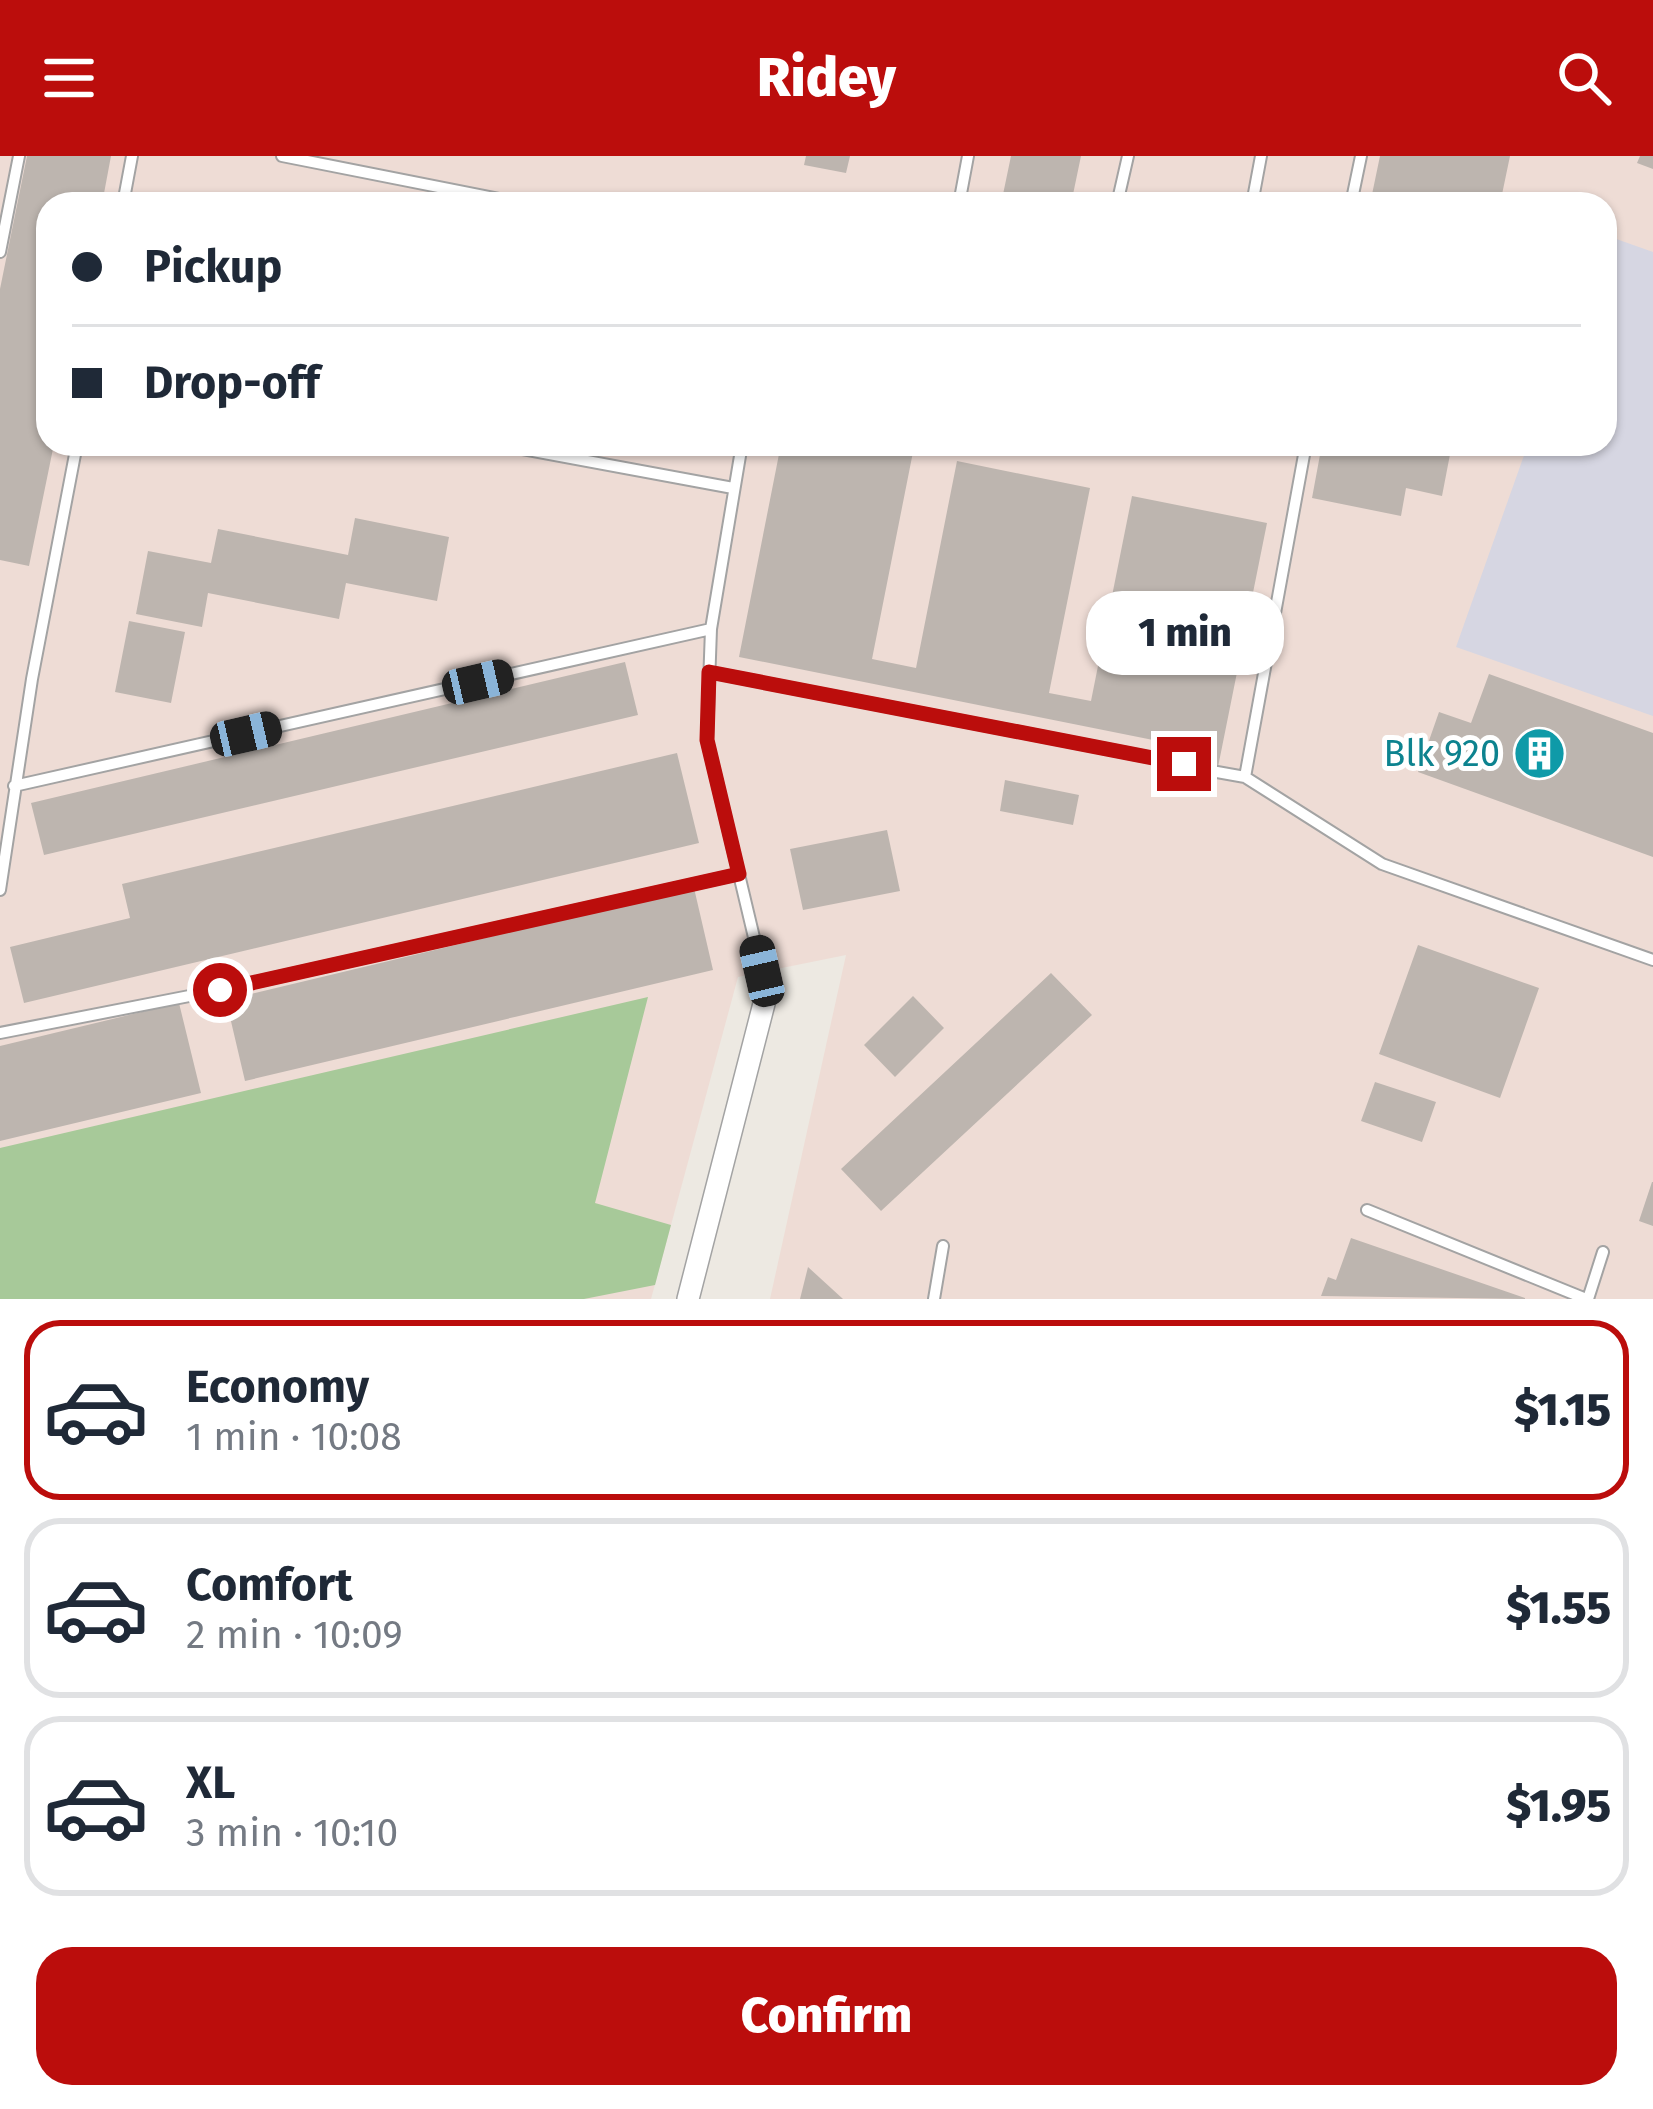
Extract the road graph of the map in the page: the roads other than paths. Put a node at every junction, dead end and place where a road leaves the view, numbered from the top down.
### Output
1 (19, 156) edge
2 (132, 156) edge
3 (282, 156) edge
4 (968, 156) edge
5 (1128, 156) edge
6 (1261, 156) edge
7 (1361, 156) edge
8 (125, 192) edge
9 (464, 192) edge
10 (960, 192) edge
11 (1120, 192) edge
12 (1254, 192) edge
13 (1354, 192) edge
14 (0, 252) edge
15 (75, 456) edge
16 (560, 456) edge
17 (740, 456) edge
18 (1304, 456) edge
19 (733, 488) junction
20 (711, 629) junction
21 (709, 672) junction
22 (1184, 764) dead end
23 (1217, 772) dead end
24 (1245, 776) junction
25 (14, 786) junction
26 (739, 874) junction
27 (0, 890) edge
28 (1653, 959) edge
29 (762, 971) joint
30 (0, 1034) edge
31 (1366, 1210) dead end
32 (944, 1246) dead end
33 (1603, 1252) dead end
34 (688, 1299) edge
35 (934, 1299) edge
36 (1587, 1299) edge

1 - 14 lane
2 - 8 lane
3 - 9 lane
4 - 10 lane
5 - 11 lane
6 - 12 lane
7 - 13 lane
15 - 25 lane
16 - 19 lane
17 - 19 lane
18 - 24 lane
19 - 20 lane
20 - 21 lane
20 - 25 lane
21 - 22 lane
21 - 26 lane
23 - 24 lane
24 - 28 lane
25 - 27 lane
26 - 29 lane
26 - 30 lane
29 - 34 street
31 - 36 lane
32 - 35 lane
33 - 36 lane

